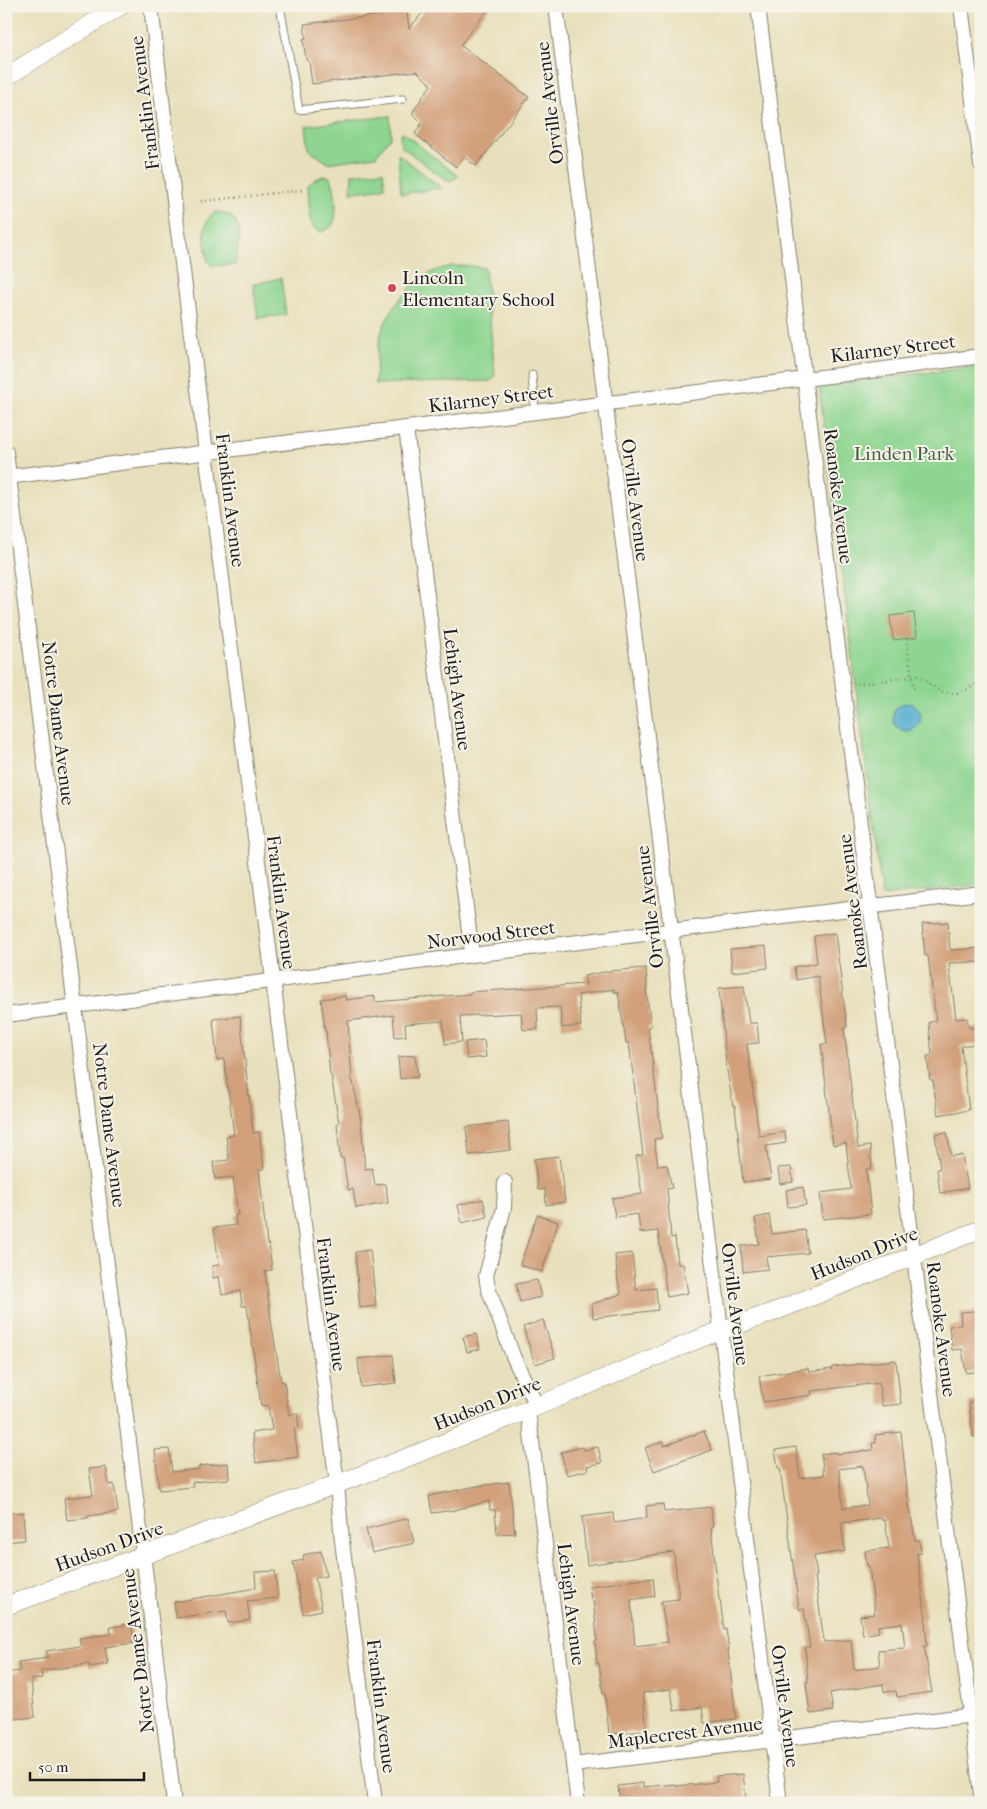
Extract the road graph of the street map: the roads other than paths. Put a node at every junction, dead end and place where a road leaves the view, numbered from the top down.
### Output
1 (120, 6) edge
2 (151, 6) edge
3 (280, 6) edge
4 (556, 6) edge
5 (758, 6) edge
6 (961, 6) edge
7 (6, 77) edge
8 (403, 99) dead end
9 (981, 164) edge
10 (981, 356) edge
11 (532, 375) dead end
12 (805, 378) junction
13 (604, 403) junction
14 (534, 412) junction
15 (406, 428) junction
16 (6, 452) edge
17 (206, 452) junction
18 (8, 477) edge
19 (981, 893) edge
20 (871, 906) junction
21 (670, 932) junction
22 (472, 955) junction
23 (273, 981) junction
24 (76, 1006) junction
25 (6, 1015) edge
26 (505, 1182) dead end
27 (981, 1229) edge
28 (914, 1256) junction
29 (722, 1330) junction
30 (532, 1409) junction
31 (337, 1484) junction
32 (145, 1555) junction
33 (6, 1606) edge
34 (975, 1715) edge
35 (771, 1741) junction
36 (573, 1765) junction
37 (981, 1794) edge
38 (174, 1803) edge
39 (375, 1803) edge
40 (578, 1803) edge
41 (780, 1803) edge

1 - 7 street
2 - 17 street, Franklin Avenue
3 - 8 lane
4 - 13 street, Orville Avenue
5 - 12 street, Roanoke Avenue
6 - 9 street
10 - 12 street, Kilarney Street
11 - 14 lane
12 - 13 street, Kilarney Street
12 - 20 street, Roanoke Avenue
13 - 14 street, Kilarney Street
13 - 21 street, Orville Avenue
14 - 15 street, Kilarney Street
15 - 17 street, Kilarney Street
15 - 22 street, Lehigh Avenue
16 - 18 street, Notre Dame Avenue
17 - 18 street, Kilarney Street
17 - 23 street, Franklin Avenue
18 - 24 street, Notre Dame Avenue
19 - 20 street, Norwood Street
20 - 21 street, Norwood Street
20 - 28 street, Roanoke Avenue
21 - 22 street, Norwood Street
21 - 29 street, Orville Avenue
22 - 23 street, Norwood Street
23 - 24 street, Norwood Street
23 - 31 street, Franklin Avenue
24 - 25 street, Norwood Street
24 - 32 street, Notre Dame Avenue
26 - 30 street, Lehigh Avenue
27 - 28 street, Hudson Drive
28 - 29 street, Hudson Drive
28 - 34 street, Roanoke Avenue
29 - 30 street, Hudson Drive
29 - 35 street, Orville Avenue
30 - 31 street, Hudson Drive
30 - 36 street, Lehigh Avenue
31 - 32 street, Hudson Drive
31 - 39 street, Franklin Avenue
32 - 33 street, Hudson Drive
32 - 38 street, Notre Dame Avenue
34 - 35 street, Maplecrest Avenue
34 - 37 street, Roanoke Avenue
35 - 36 street, Maplecrest Avenue
35 - 41 street, Orville Avenue
36 - 40 street, Lehigh Avenue

